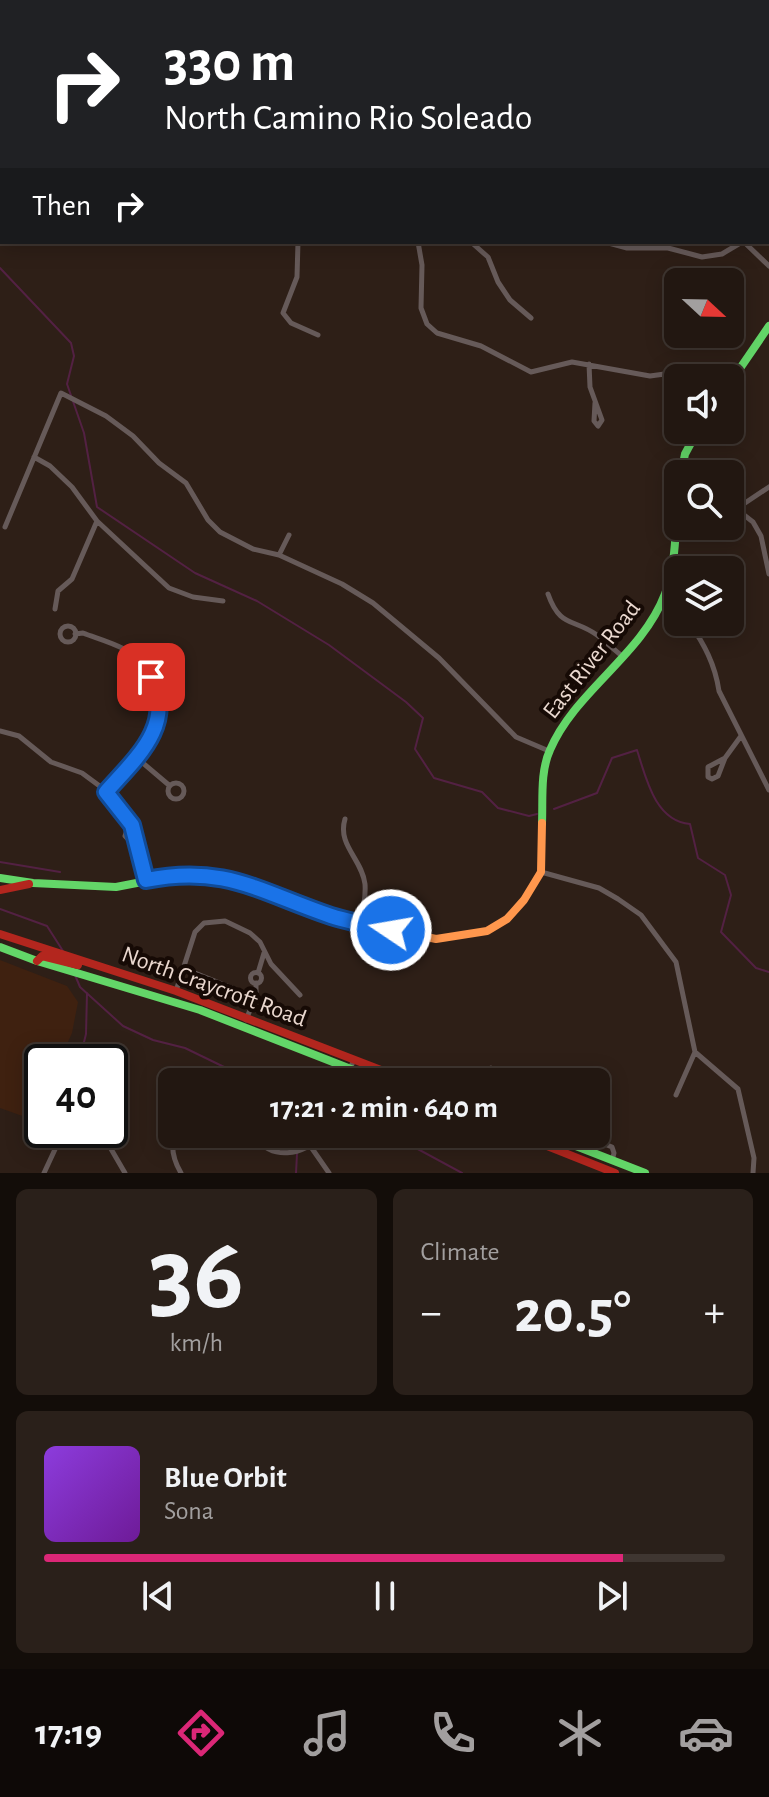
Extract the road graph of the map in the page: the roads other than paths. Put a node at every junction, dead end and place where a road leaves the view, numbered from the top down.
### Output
1 (298, 244) edge
2 (418, 244) edge
3 (473, 244) edge
4 (612, 244) edge
5 (740, 244) edge
6 (745, 244) edge
7 (769, 266) edge
8 (531, 318) dead end
9 (769, 326) edge
10 (318, 335) dead end
11 (589, 364) junction
12 (743, 364) edge
13 (664, 374) edge
14 (595, 403) dead end
15 (34, 457) junction
16 (769, 487) edge
17 (744, 504) edge
18 (744, 515) edge
19 (97, 521) junction
20 (5, 527) dead end
21 (289, 535) dead end
22 (279, 555) junction
23 (769, 574) edge
24 (548, 594) dead end
25 (664, 598) edge
26 (223, 601) dead end
27 (55, 609) dead end
28 (75, 634) dead end
29 (698, 636) edge
30 (622, 656) junction
31 (0, 731) edge
32 (741, 736) junction
33 (549, 751) junction
34 (137, 758) junction
35 (725, 758) dead end
36 (170, 786) dead end
37 (769, 790) edge
38 (106, 792) junction
39 (345, 819) dead end
40 (130, 826) junction
41 (138, 849) junction
42 (541, 872) junction
43 (0, 878) edge
44 (146, 880) junction
45 (33, 883) junction
46 (0, 890) edge
47 (360, 923) junction
48 (0, 934) edge
49 (0, 947) edge
50 (265, 953) junction
51 (60, 961) junction
52 (76, 966) junction
53 (185, 969) junction
54 (102, 980) junction
55 (141, 980) junction
56 (232, 988) dead end
57 (176, 991) junction
58 (300, 995) dead end
59 (245, 1022) junction
60 (695, 1052) junction
61 (354, 1059) junction
62 (348, 1068) edge
63 (350, 1068) edge
64 (377, 1068) edge
65 (676, 1095) dead end
66 (610, 1146) edge
67 (56, 1148) edge
68 (110, 1148) edge
69 (172, 1148) edge
70 (269, 1148) edge
71 (308, 1148) edge
72 (312, 1148) edge
73 (552, 1148) edge
74 (580, 1148) edge
75 (612, 1161) junction
76 (44, 1173) edge
77 (125, 1173) edge
78 (181, 1173) edge
79 (329, 1173) edge
80 (615, 1173) edge
81 (645, 1173) edge
82 (753, 1173) edge

1 - 10 street
2 - 11 street
3 - 8 street
4 - 5 street
6 - 7 street
9 - 12 street
11 - 13 street
11 - 14 street
15 - 19 street
15 - 20 street
15 - 22 street
16 - 17 street
18 - 23 street
19 - 26 street
19 - 27 street
21 - 22 street
22 - 33 street
24 - 30 street
25 - 30 street, East River Road
28 - 34 street
29 - 32 street
30 - 33 street, East River Road
31 - 38 street
32 - 35 street
32 - 37 street
33 - 42 street, East River Road
34 - 36 street
34 - 38 street
38 - 40 street
39 - 47 street
40 - 41 street
40 - 41 street
41 - 44 street
42 - 47 street
42 - 60 street
43 - 45 street
44 - 45 street
44 - 47 street
45 - 46 street
48 - 51 street, North Craycroft Road
49 - 51 street
50 - 53 street
50 - 58 street
50 - 59 street
51 - 52 street, North Craycroft Road
51 - 52 street, North Craycroft Road
52 - 54 street, North Craycroft Road
52 - 55 street, North Craycroft Road
53 - 56 street
53 - 57 street
54 - 55 street
54 - 59 street, North Craycroft Road
55 - 57 street, North Craycroft Road
57 - 59 street, North Craycroft Road
59 - 61 street, North Craycroft Road
59 - 62 street, North Craycroft Road
60 - 65 street
60 - 82 street
61 - 63 street
61 - 64 street, North Craycroft Road
66 - 75 street
67 - 76 street
68 - 77 street
69 - 78 street
70 - 71 street
72 - 79 street
73 - 80 street
74 - 75 street
75 - 81 street

